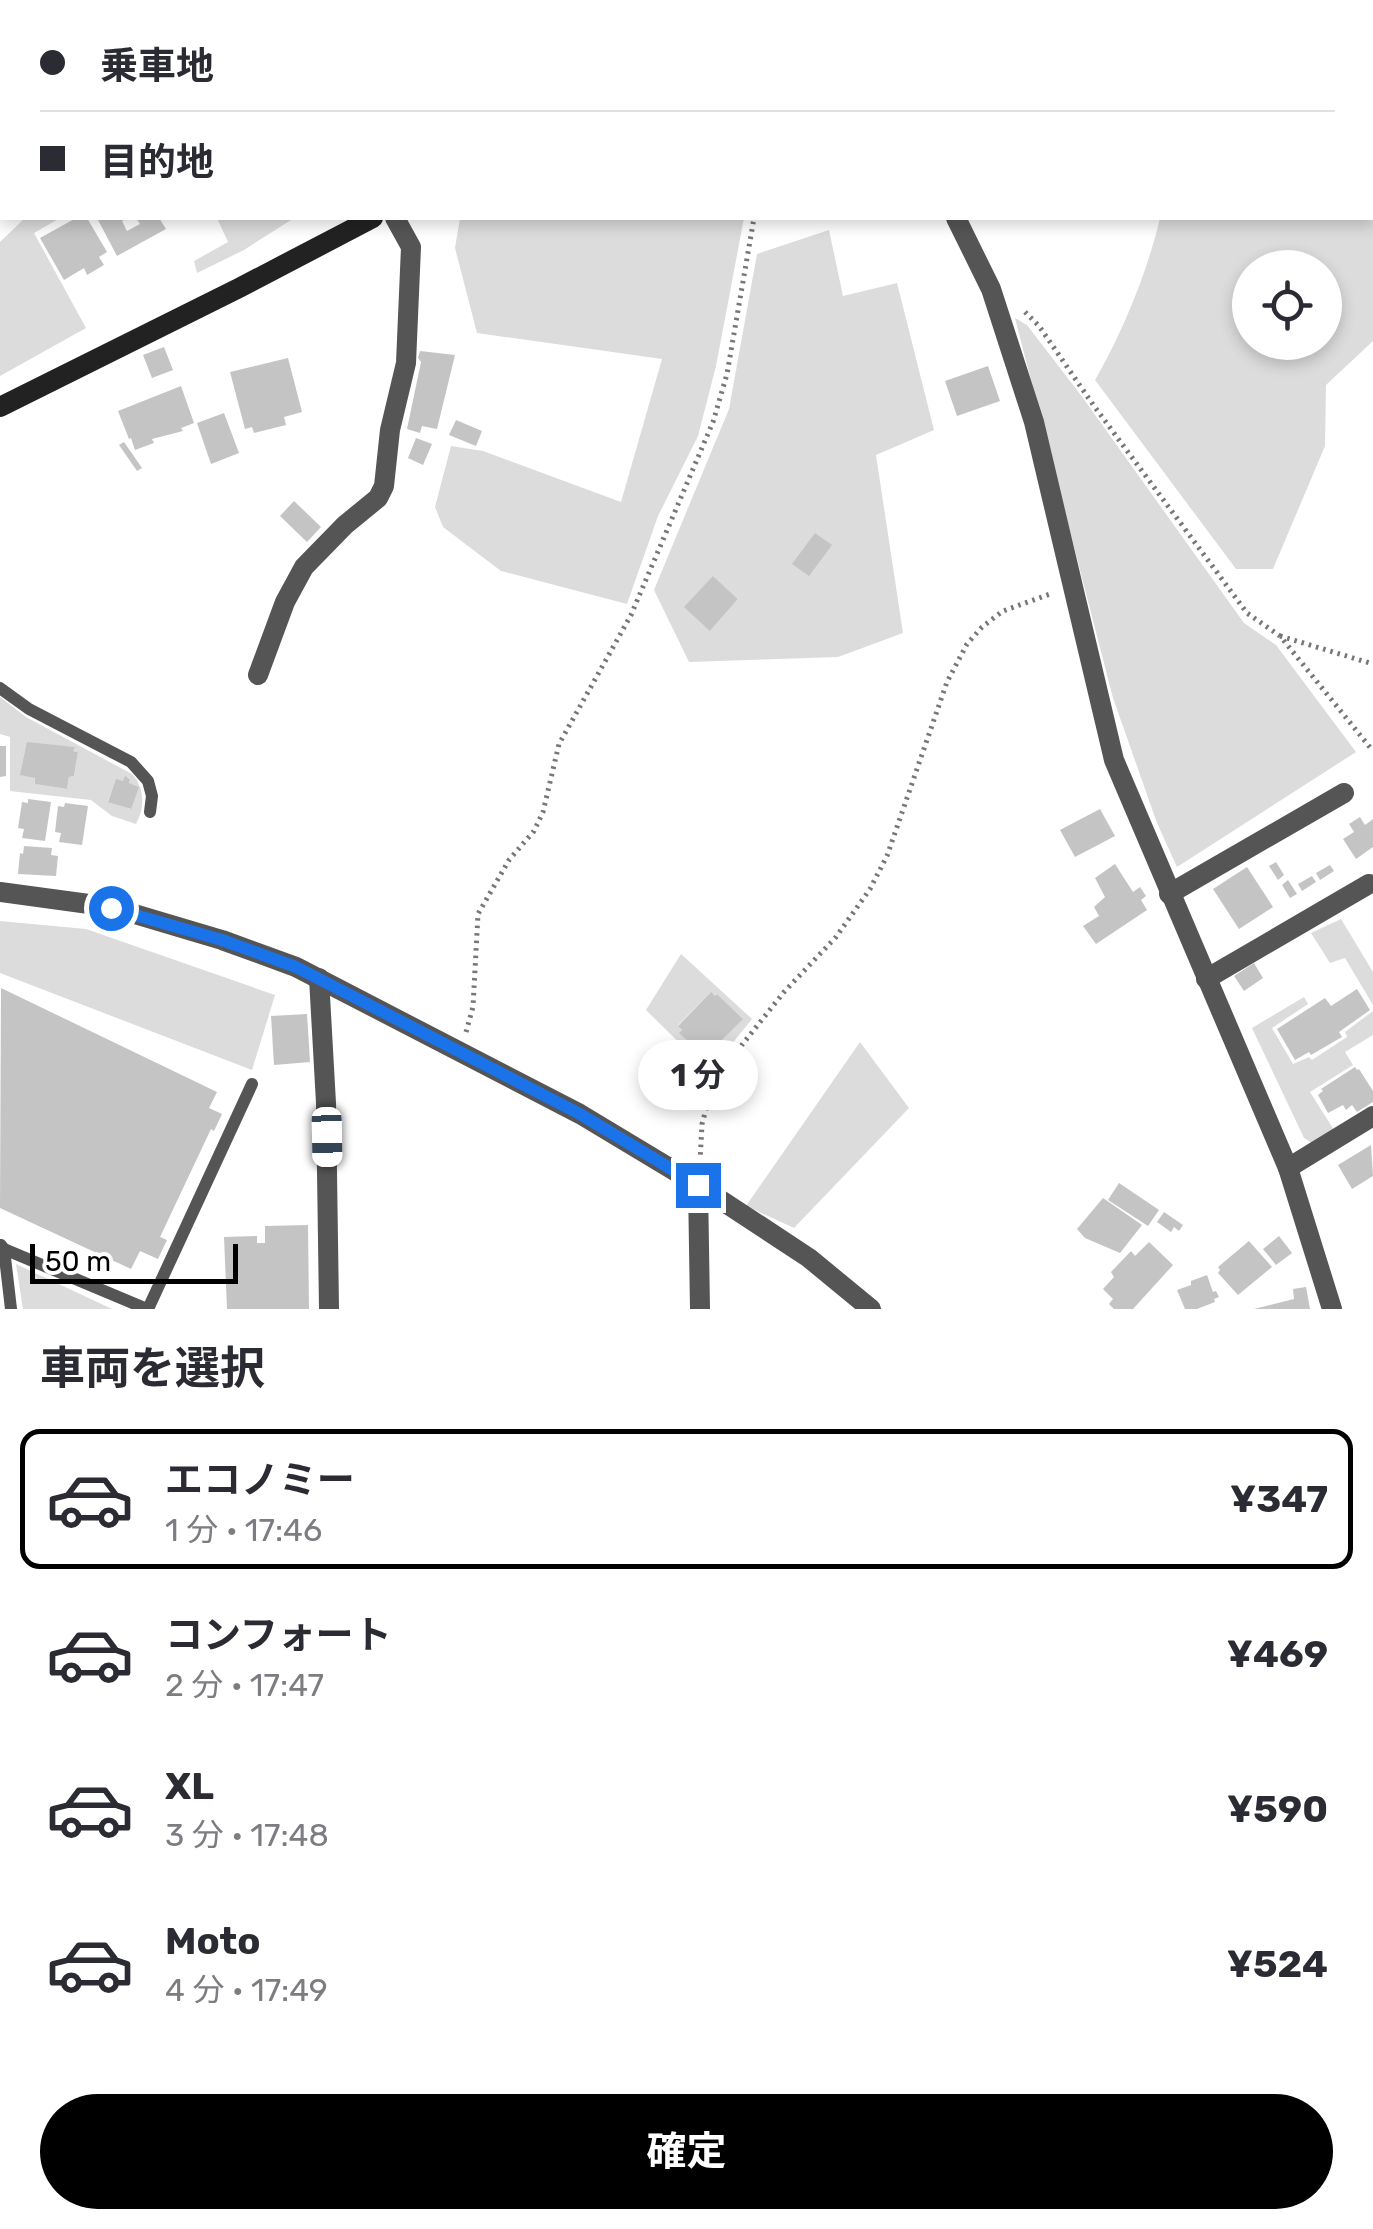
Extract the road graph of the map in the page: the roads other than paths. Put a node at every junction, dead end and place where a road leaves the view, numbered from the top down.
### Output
1 (369, 220) edge
2 (396, 220) edge
3 (957, 220) edge
4 (0, 407) edge
5 (258, 675) dead end
6 (0, 688) edge
7 (1344, 794) dead end
8 (150, 812) dead end
9 (1369, 884) dead end
10 (0, 892) edge
11 (1170, 894) junction
12 (319, 978) junction
13 (1206, 979) junction
14 (252, 1084) dead end
15 (1373, 1116) edge
16 (1288, 1168) junction
17 (698, 1185) junction
18 (2, 1246) edge
19 (11, 1309) edge
20 (147, 1309) edge
21 (329, 1309) edge
22 (700, 1309) edge
23 (870, 1309) edge
24 (1334, 1309) edge

1 - 4 street
2 - 5 street
3 - 11 street
6 - 8 lane
7 - 11 street
9 - 13 street
10 - 12 street
11 - 13 street
12 - 17 street
12 - 21 street
13 - 16 street
14 - 20 lane
15 - 16 street
16 - 24 street
17 - 22 street
17 - 23 street
18 - 19 lane
18 - 20 lane

